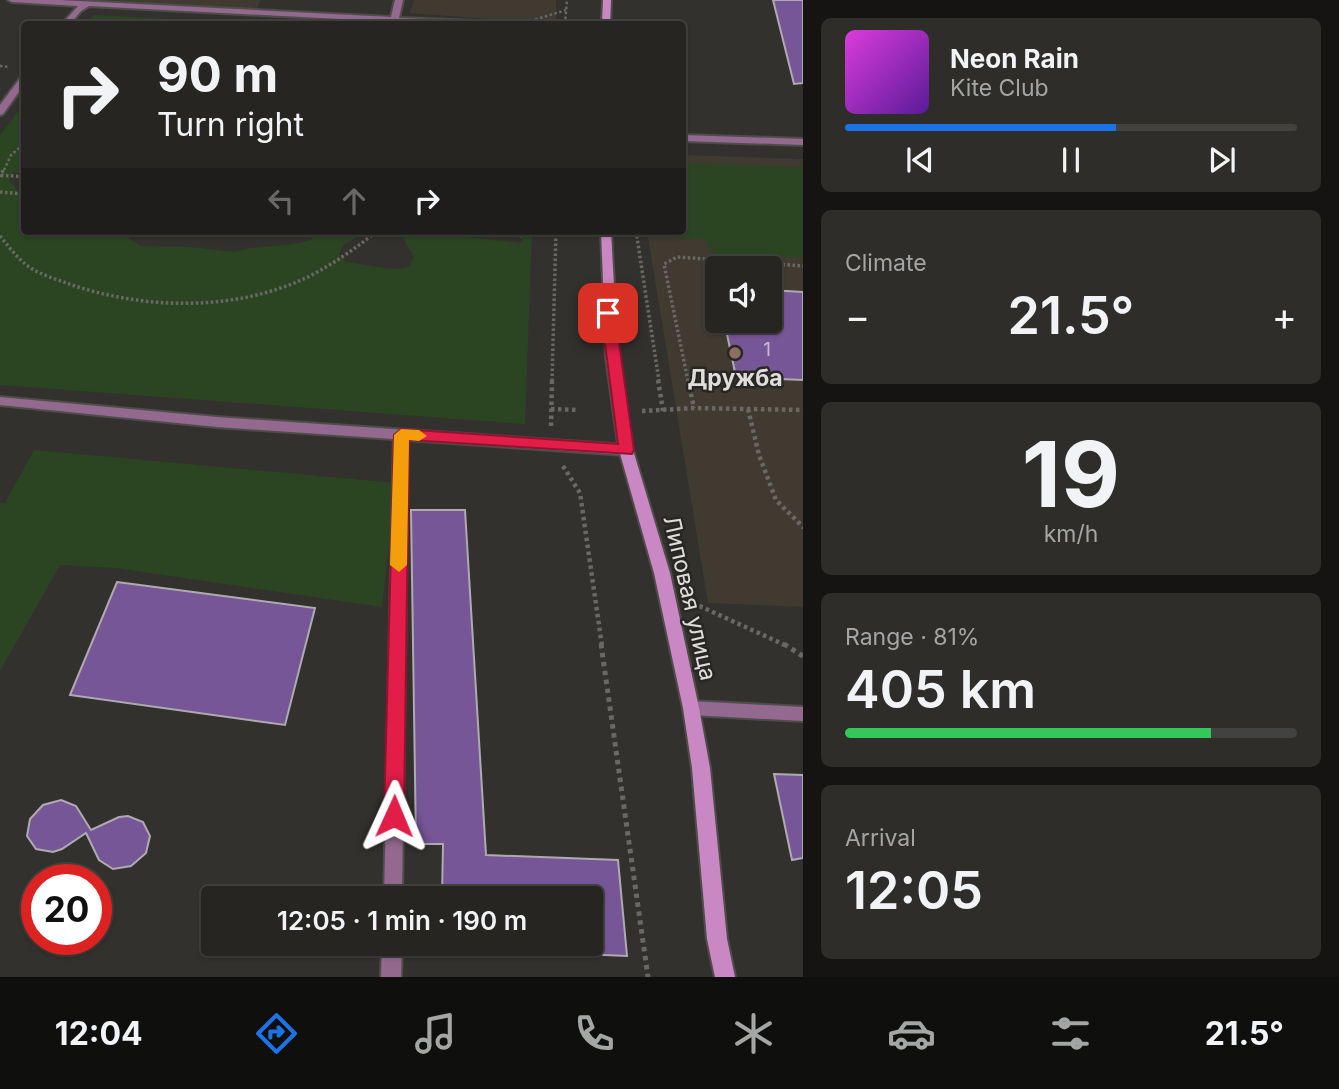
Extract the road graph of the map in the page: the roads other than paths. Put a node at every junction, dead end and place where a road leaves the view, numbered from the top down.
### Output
1 (12, 0) edge
2 (95, 0) edge
3 (271, 0) edge
4 (399, 0) edge
5 (607, 0) edge
6 (84, 5) junction
7 (262, 14) junction
8 (394, 20) junction
9 (69, 21) edge
10 (414, 21) edge
11 (606, 21) edge
12 (21, 83) edge
13 (0, 112) edge
14 (686, 138) edge
15 (803, 142) edge
16 (606, 235) edge
17 (0, 401) edge
18 (401, 435) junction
19 (626, 450) junction
20 (691, 708) junction
21 (803, 714) edge
22 (393, 886) edge
23 (392, 956) edge
24 (391, 977) edge
25 (725, 977) edge

1 - 6 street
2 - 6 street
3 - 7 street
4 - 8 street
5 - 11 street
6 - 7 street
6 - 9 street
7 - 8 street
8 - 10 street
12 - 13 street
14 - 15 street
16 - 19 street, Липовая улица
17 - 18 street
18 - 19 street
18 - 22 street
19 - 20 street, Липовая улица
20 - 21 street
20 - 25 street, Липовая улица
23 - 24 street

